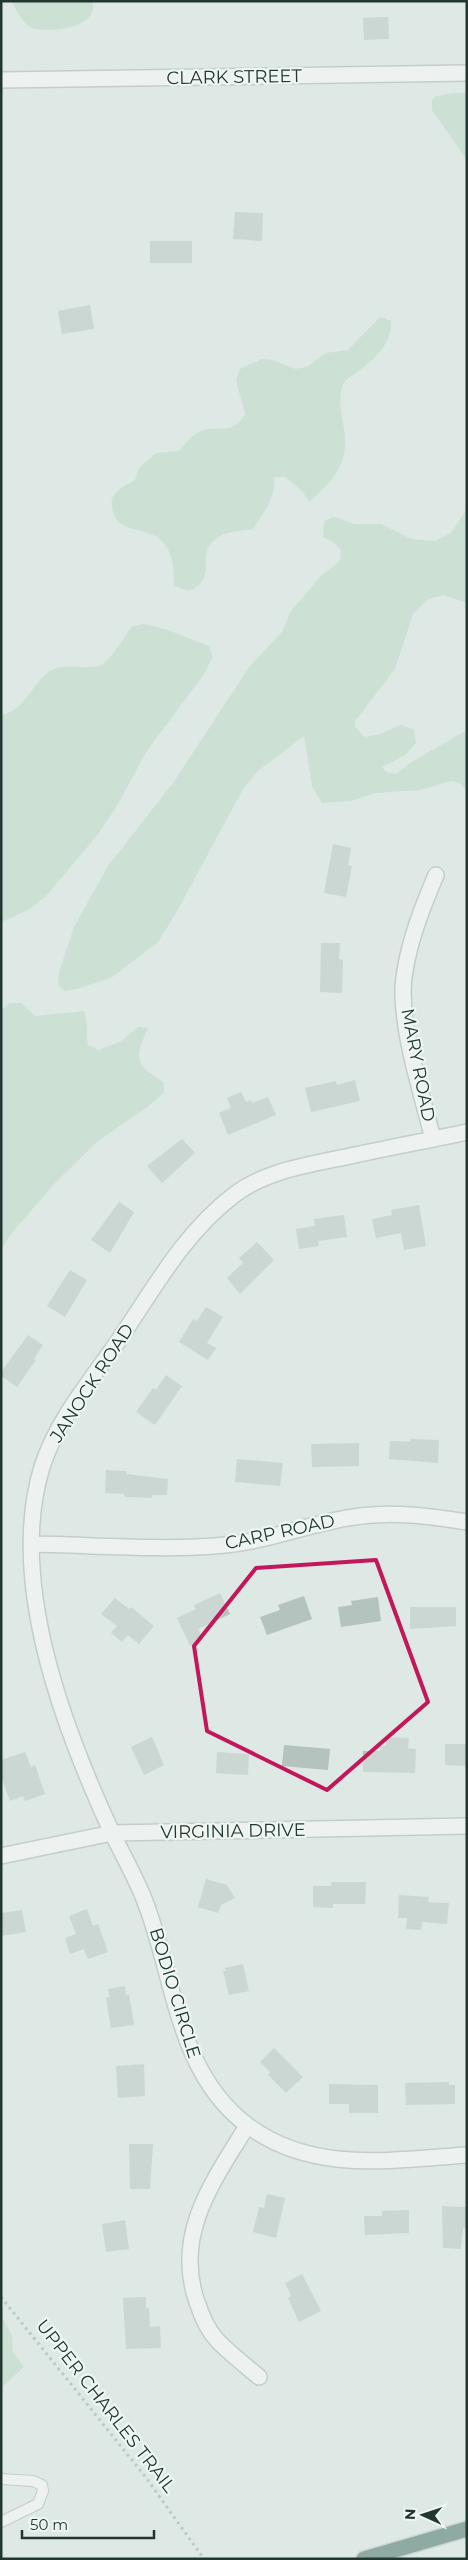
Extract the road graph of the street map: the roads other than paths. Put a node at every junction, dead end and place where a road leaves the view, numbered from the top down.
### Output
1 (467, 73) edge
2 (1, 80) edge
3 (436, 875) dead end
4 (467, 1132) edge
5 (433, 1139) junction
6 (467, 1522) edge
7 (32, 1544) junction
8 (467, 1826) edge
9 (112, 1833) junction
10 (1, 1856) edge
11 (247, 2126) junction
12 (467, 2155) edge
13 (259, 2378) dead end
14 (1, 2479) edge
15 (1, 2522) edge
16 (467, 2529) edge
17 (364, 2559) edge

1 - 2 street, CLARK STREET
3 - 5 street, MARY ROAD
4 - 5 street, JANOCK ROAD
5 - 7 street, JANOCK ROAD
6 - 7 street, CARP ROAD
7 - 9 street, JANOCK ROAD
8 - 9 street, VIRGINIA DRIVE
9 - 10 street, VIRGINIA DRIVE
9 - 11 street, BODIO CIRCLE
11 - 12 street, BODIO CIRCLE
11 - 13 street
14 - 15 lane
16 - 17 highway

